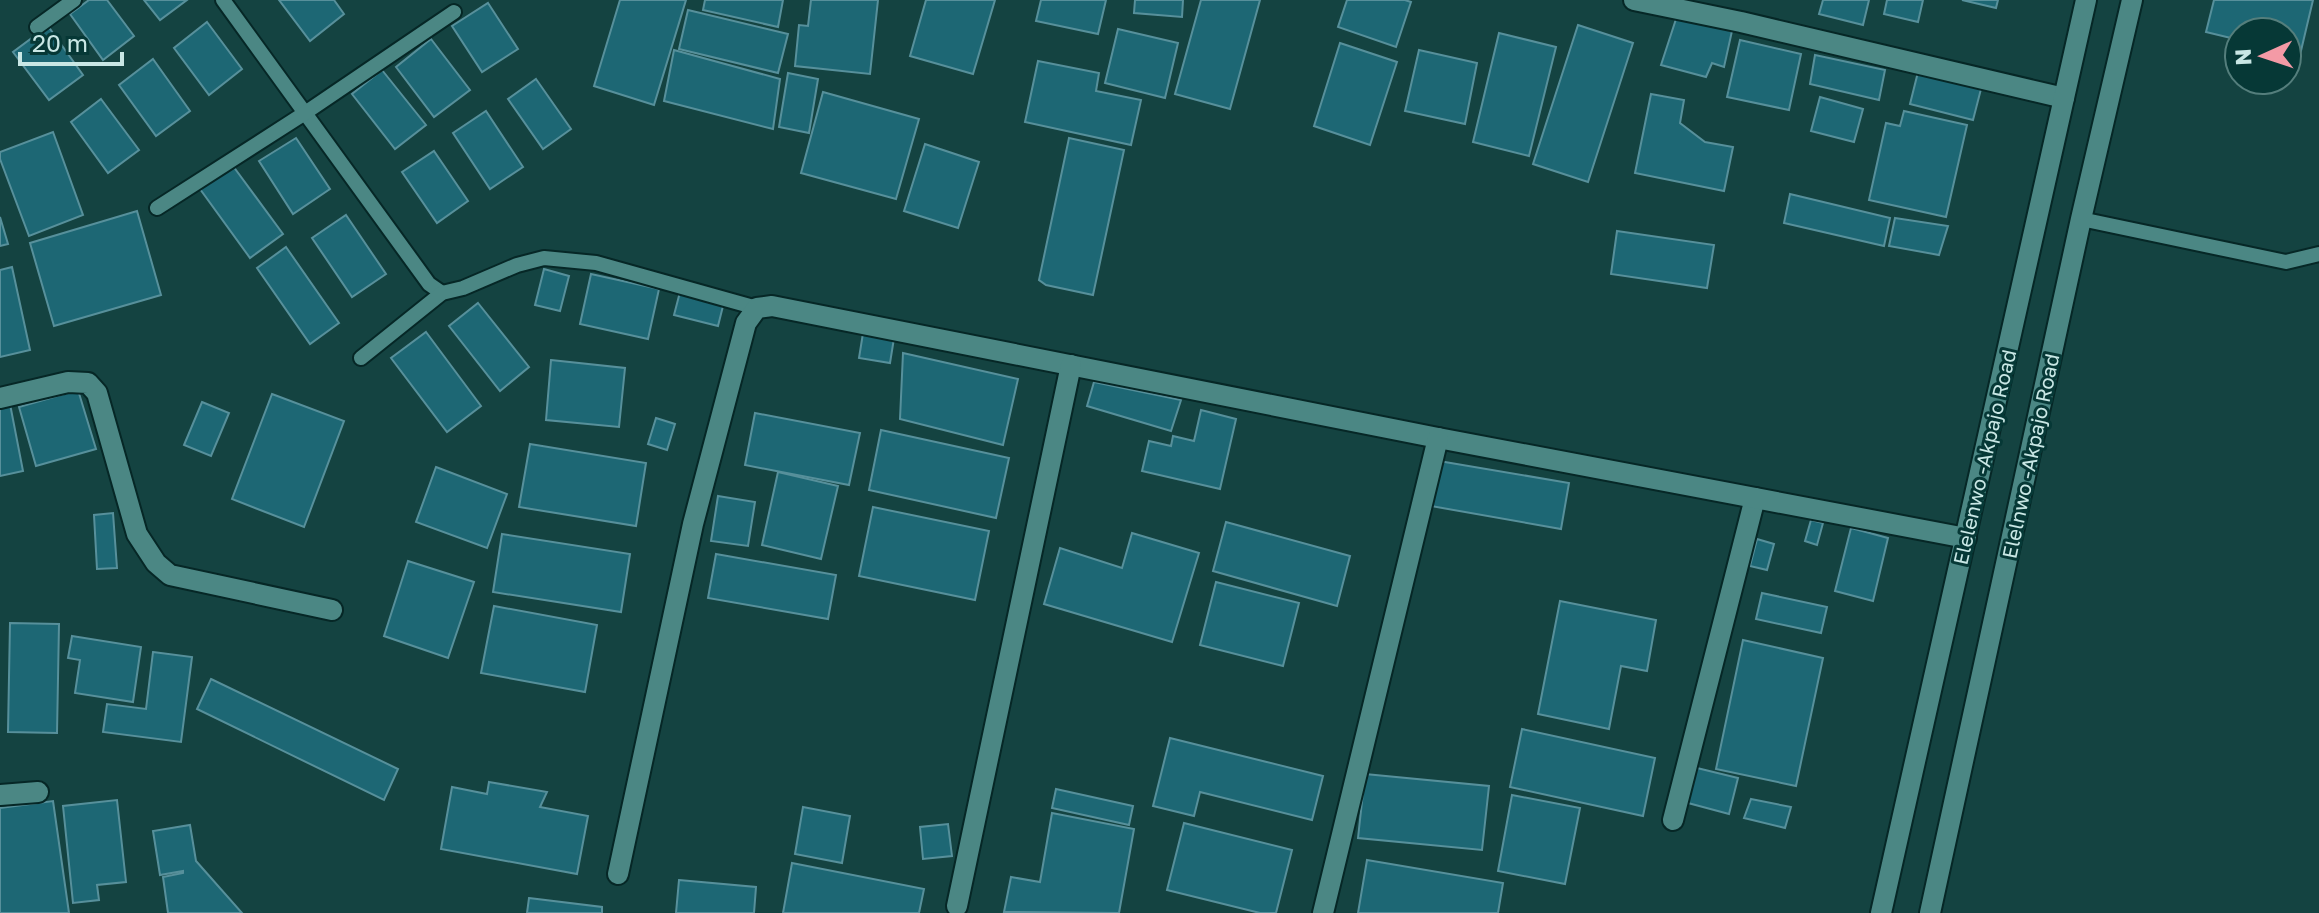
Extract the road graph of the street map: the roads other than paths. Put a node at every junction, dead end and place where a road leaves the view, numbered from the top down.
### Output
1 (74, 0) edge
2 (223, 0) edge
3 (1634, 0) edge
4 (2086, 0) edge
5 (2132, 0) edge
6 (454, 12) dead end
7 (37, 27) dead end
8 (2064, 98) junction
9 (305, 113) junction
10 (157, 208) dead end
11 (2081, 219) junction
12 (2319, 254) edge
13 (442, 293) junction
14 (757, 308) junction
15 (361, 358) dead end
16 (1071, 365) junction
17 (0, 398) edge
18 (1438, 438) junction
19 (1755, 498) junction
20 (1966, 538) junction
21 (332, 610) dead end
22 (38, 792) dead end
23 (0, 795) edge
24 (1673, 820) dead end
25 (618, 874) dead end
26 (957, 906) dead end
27 (1323, 913) edge
28 (1881, 913) edge
29 (1930, 913) edge

1 - 7 lane
2 - 9 lane
3 - 8 street
4 - 8 street, Elelenwo -Akpajo Road
5 - 11 street, Elelnwo -Akpajo Road
6 - 9 lane
8 - 20 street, Elelenwo -Akpajo Road
9 - 10 lane
9 - 13 lane
11 - 12 lane
11 - 29 street, Elelnwo -Akpajo Road
13 - 14 lane
13 - 15 lane
14 - 16 street
14 - 25 street
16 - 18 street
16 - 26 street
17 - 21 street
18 - 19 street
18 - 27 street
19 - 20 street
19 - 24 street
20 - 28 street, Elelenwo -Akpajo Road
22 - 23 street

